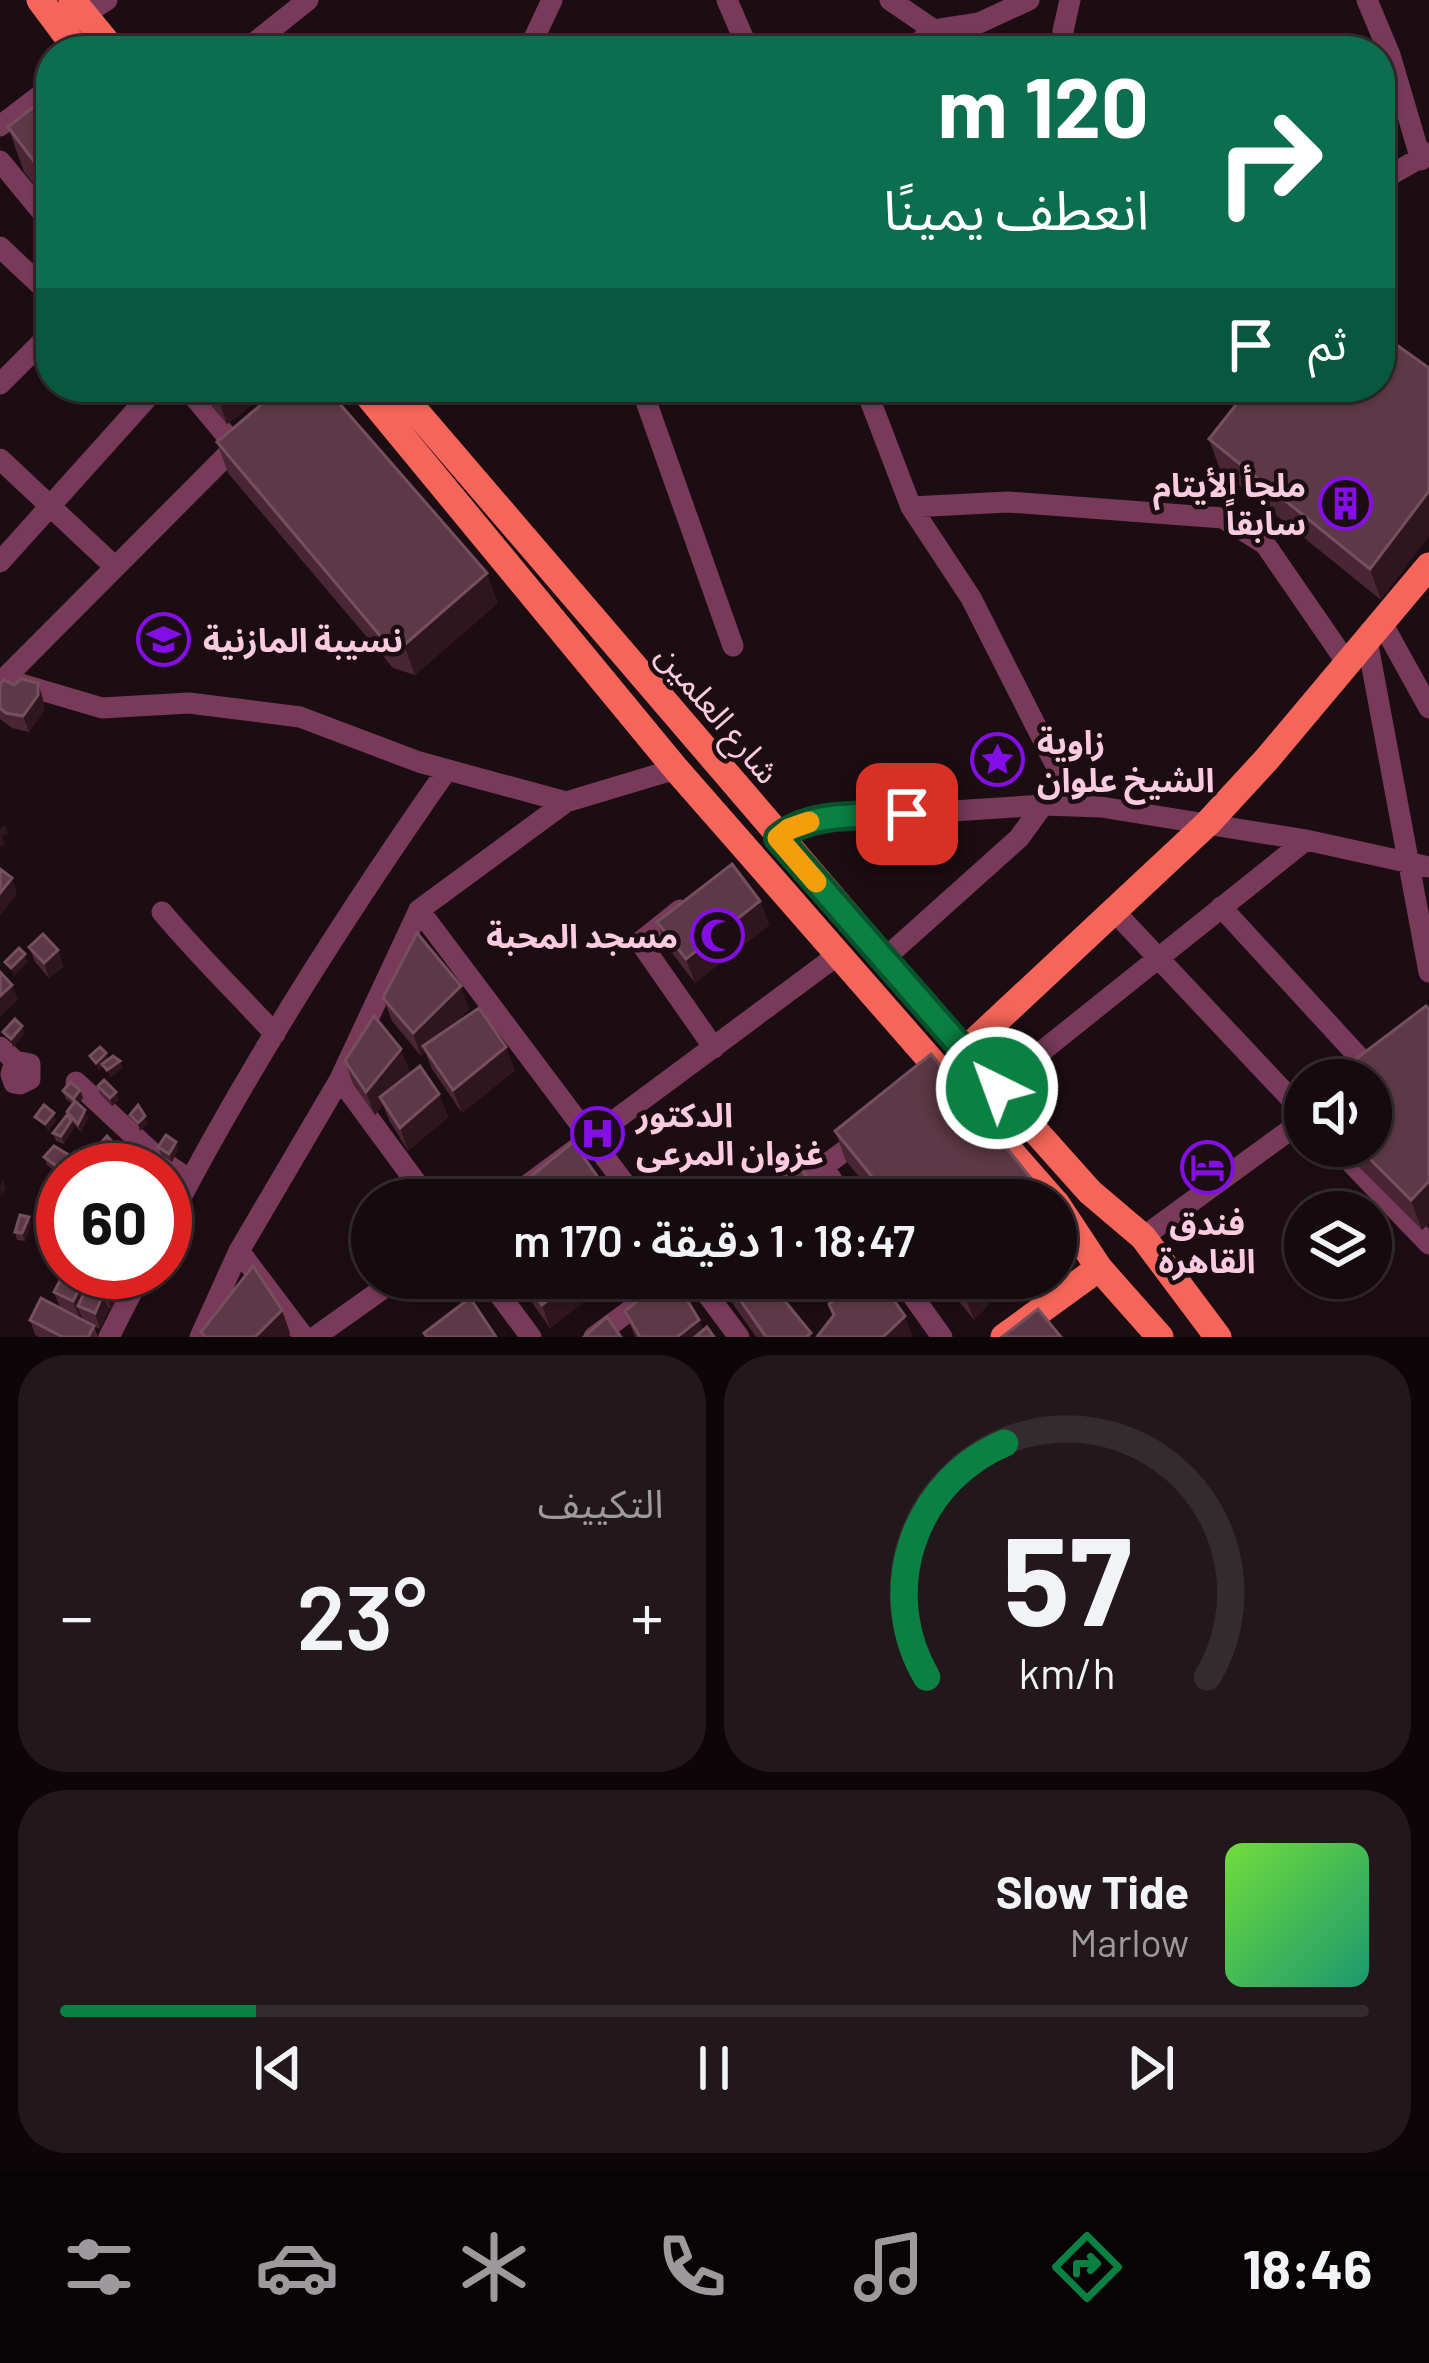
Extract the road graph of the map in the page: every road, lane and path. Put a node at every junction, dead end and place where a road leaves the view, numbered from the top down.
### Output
1 (40, 0) edge
2 (308, 0) edge
3 (551, 0) edge
4 (728, 0) edge
5 (890, 0) edge
6 (1029, 0) edge
7 (1070, 0) edge
8 (1367, 0) edge
9 (88, 5) edge
10 (934, 30) junction
11 (67, 36) edge
12 (106, 36) edge
13 (263, 36) edge
14 (535, 36) edge
15 (743, 36) edge
16 (927, 36) edge
17 (1066, 36) edge
18 (1382, 36) edge
19 (1395, 69) edge
20 (36, 96) edge
21 (3, 116) edge
22 (1425, 156) edge
23 (0, 161) edge
24 (1395, 173) edge
25 (36, 205) edge
26 (0, 247) edge
27 (36, 281) edge
28 (36, 348) edge
29 (0, 384) edge
30 (144, 402) edge
31 (203, 402) edge
32 (373, 402) edge
33 (408, 402) edge
34 (646, 402) edge
35 (871, 402) edge
36 (0, 459) edge
37 (51, 507) junction
38 (911, 507) junction
39 (0, 562) edge
40 (1429, 566) edge
41 (115, 567) junction
42 (1374, 632) junction
43 (734, 646) dead end
44 (1347, 663) junction
45 (2, 681) edge
46 (1429, 708) edge
47 (676, 769) junction
48 (447, 770) junction
49 (566, 802) junction
50 (1043, 805) junction
51 (1076, 806) junction
52 (1208, 823) junction
53 (778, 838) junction
54 (1306, 840) junction
55 (1418, 865) edge
56 (696, 898) edge
57 (1221, 907) junction
58 (419, 910) junction
59 (1114, 911) junction
60 (162, 912) dead end
61 (839, 954) junction
62 (1156, 956) junction
63 (884, 959) junction
64 (1429, 972) edge
65 (275, 1034) junction
66 (714, 1048) junction
67 (964, 1051) junction
68 (1361, 1059) edge
69 (340, 1079) junction
70 (76, 1082) edge
71 (997, 1088) junction
72 (1284, 1094) edge
73 (875, 1128) edge
74 (1284, 1133) edge
75 (592, 1138) junction
76 (143, 1143) edge
77 (823, 1167) junction
78 (1355, 1167) edge
79 (192, 1177) edge
80 (414, 1179) edge
81 (536, 1179) edge
82 (622, 1179) edge
83 (807, 1179) edge
84 (831, 1179) edge
85 (1032, 1179) edge
86 (1077, 1231) edge
87 (1144, 1237) junction
88 (1429, 1244) edge
89 (239, 1251) junction
90 (1099, 1268) junction
91 (128, 1299) edge
92 (368, 1299) edge
93 (503, 1299) edge
94 (646, 1299) edge
95 (711, 1299) edge
96 (916, 1299) edge
97 (109, 1337) edge
98 (200, 1337) edge
99 (304, 1337) edge
100 (315, 1337) edge
101 (531, 1337) edge
102 (594, 1337) edge
103 (739, 1337) edge
104 (942, 1337) edge
105 (1004, 1337) edge
106 (1160, 1337) edge
107 (1218, 1337) edge

1 - 11 main road
2 - 13 street
3 - 14 street
4 - 15 street
5 - 10 street
6 - 10 street
7 - 17 street
8 - 18 street
9 - 12 main road
10 - 16 street
19 - 22 street
20 - 21 street
22 - 24 street
23 - 25 street
26 - 27 street
28 - 29 street
30 - 37 street
31 - 41 street
32 - 47 main road, شارع العلمين
33 - 53 main road, شارع العلمين
34 - 43 street
35 - 38 street
36 - 37 street
37 - 39 street
37 - 41 street
38 - 44 street
38 - 51 street
40 - 42 main road
41 - 45 street
42 - 44 main road
42 - 46 street
42 - 55 street
44 - 52 main road
45 - 48 street
47 - 49 street
47 - 61 main road, شارع العلمين
48 - 49 street
48 - 65 street
49 - 58 street
50 - 51 street
50 - 53 street
50 - 63 street
51 - 52 street
52 - 54 street
52 - 59 main road
53 - 63 main road, شارع العلمين
54 - 55 street
54 - 57 street
55 - 64 street
56 - 66 street
57 - 62 street
57 - 68 street
58 - 69 street
58 - 75 street
59 - 62 street
59 - 67 main road
60 - 65 street
61 - 66 street
61 - 85 main road, شارع العلمين
62 - 71 street
62 - 72 street
63 - 67 main road, شارع العلمين
65 - 79 street
66 - 75 street
67 - 71 main road, شارع العلمين
69 - 80 street
69 - 89 street
70 - 76 street
71 - 87 main road, شارع العلمين
73 - 77 street
74 - 87 street
75 - 81 street
75 - 82 street
77 - 83 street
77 - 84 street
78 - 88 street
86 - 90 main road, شارع العلمين
87 - 90 main road
87 - 107 main road, شارع العلمين
89 - 98 street
89 - 99 street
90 - 105 main road
90 - 106 main road, شارع العلمين
91 - 97 street
92 - 100 street
93 - 101 street
94 - 102 street
95 - 103 street
96 - 104 street

